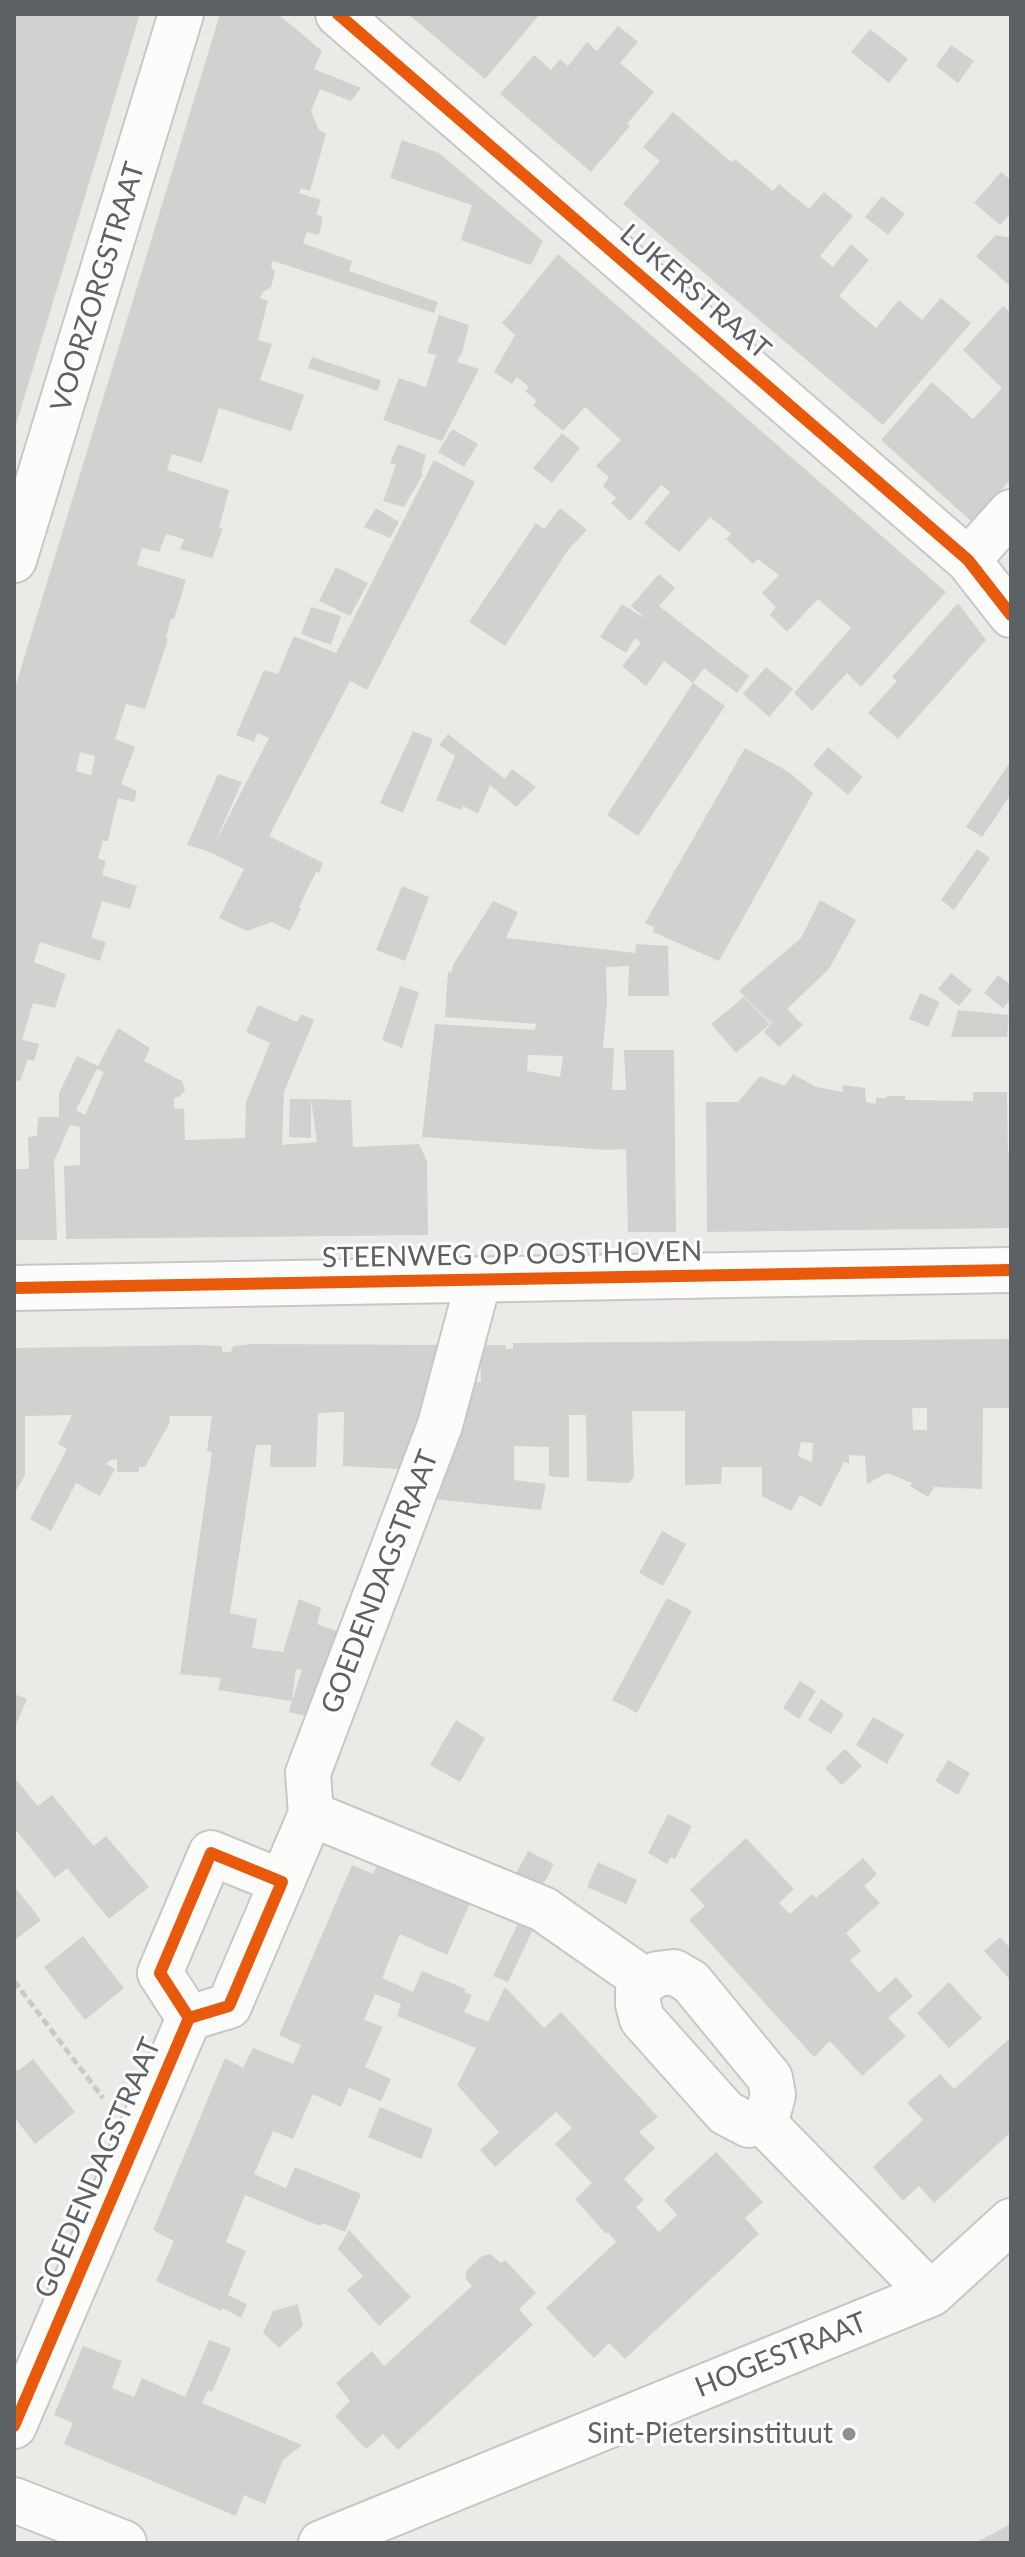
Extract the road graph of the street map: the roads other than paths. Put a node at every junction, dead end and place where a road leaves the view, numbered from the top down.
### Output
1 (181, 14) edge
2 (338, 14) edge
3 (1011, 512) edge
4 (14, 560) edge
5 (968, 560) junction
6 (1011, 615) edge
7 (1011, 1270) edge
8 (479, 1279) junction
9 (14, 1288) edge
10 (311, 1814) junction
11 (282, 1882) junction
12 (646, 1981) junction
13 (189, 2018) junction
14 (762, 2121) junction
15 (1011, 2221) edge
16 (931, 2294) junction
17 (14, 2426) edge
18 (14, 2500) edge
19 (124, 2543) edge
20 (321, 2543) edge

1 - 4 street, VOORZORGSTRAAT
2 - 5 street, LUKERSTRAAT
3 - 5 street
5 - 6 street, LUKERSTRAAT
7 - 8 street, STEENWEG OP OOSTHOVEN
8 - 9 street, STEENWEG OP OOSTHOVEN
8 - 10 street, GOEDENDAGSTRAAT
10 - 11 street, GOEDENDAGSTRAAT
10 - 12 street
11 - 13 street, GOEDENDAGSTRAAT
11 - 13 street, GOEDENDAGSTRAAT
12 - 14 street
12 - 14 street
13 - 17 street, GOEDENDAGSTRAAT
14 - 16 street
15 - 16 street, HOGESTRAAT
16 - 20 street, HOGESTRAAT
18 - 19 street

